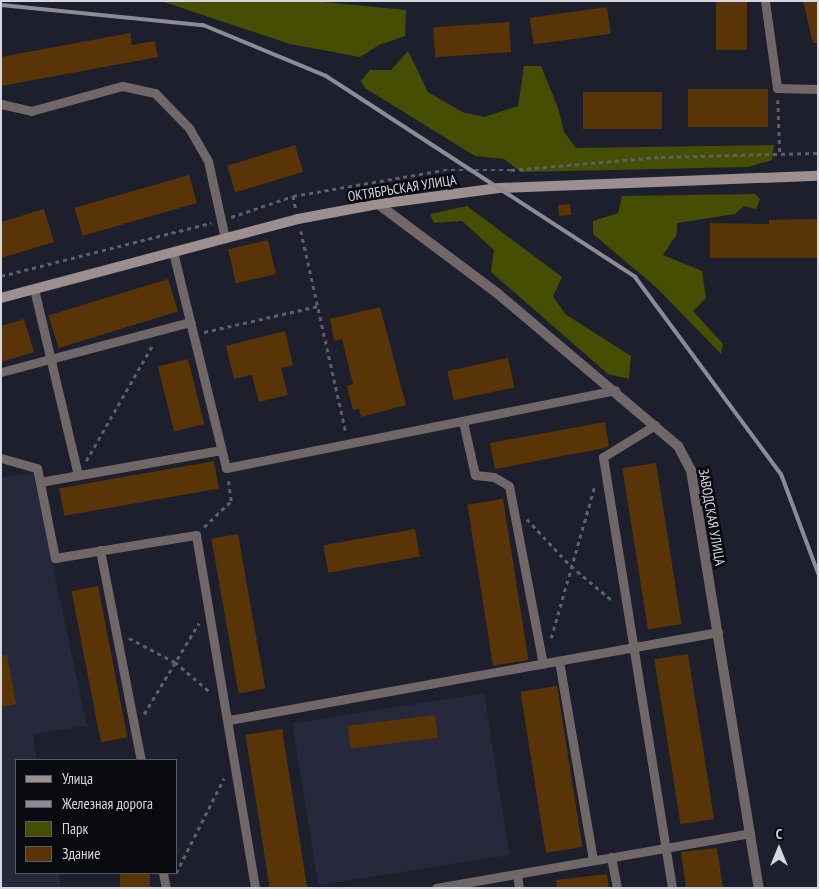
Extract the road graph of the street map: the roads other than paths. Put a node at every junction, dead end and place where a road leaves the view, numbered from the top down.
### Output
1 (765, 1) edge
2 (818, 88) edge
3 (1, 104) edge
4 (818, 176) edge
5 (378, 204) junction
6 (225, 238) junction
7 (173, 252) junction
8 (34, 289) junction
9 (1, 298) edge
10 (190, 322) junction
11 (50, 358) junction
12 (1, 372) edge
13 (615, 390) junction
14 (463, 422) junction
15 (655, 425) junction
16 (221, 450) junction
17 (1, 458) edge
18 (78, 475) junction
19 (40, 482) junction
20 (100, 550) junction
21 (718, 632) junction
22 (633, 648) junction
23 (559, 661) junction
24 (543, 664) junction
25 (229, 720) junction
26 (141, 759) edge
27 (750, 833) junction
28 (665, 848) junction
29 (611, 857) junction
30 (593, 860) junction
31 (163, 874) edge
32 (517, 874) junction
33 (166, 888) edge
34 (255, 888) edge
35 (436, 888) edge
36 (519, 888) edge
37 (616, 888) edge
38 (672, 888) edge
39 (759, 888) edge

1 - 2 lane
3 - 6 lane
4 - 5 main road, ОКТЯБРЬСКАЯ УЛИЦА
5 - 6 main road, ОКТЯБРЬСКАЯ УЛИЦА
5 - 13 street, ЗАВОДСКАЯ УЛИЦА
6 - 7 main road, ОКТЯБРЬСКАЯ УЛИЦА
7 - 8 main road, ОКТЯБРЬСКАЯ УЛИЦА
7 - 10 lane
8 - 9 main road, ОКТЯБРЬСКАЯ УЛИЦА
8 - 11 lane
10 - 11 lane
10 - 16 lane
11 - 12 lane
11 - 18 lane
13 - 14 lane
13 - 15 street, ЗАВОДСКАЯ УЛИЦА
14 - 16 lane
14 - 24 lane
15 - 21 street, ЗАВОДСКАЯ УЛИЦА
15 - 22 lane
16 - 18 lane
17 - 19 lane
18 - 19 lane
19 - 20 lane
20 - 25 lane
20 - 26 lane
21 - 22 lane
21 - 27 street, ЗАВОДСКАЯ УЛИЦА
22 - 23 lane
22 - 28 lane
23 - 24 lane
23 - 30 lane
24 - 25 lane
25 - 34 lane
27 - 28 lane
27 - 39 street, ЗАВОДСКАЯ УЛИЦА
28 - 29 lane
28 - 38 lane
29 - 30 lane
29 - 37 lane
30 - 32 lane
31 - 33 lane
32 - 35 lane
32 - 36 lane

